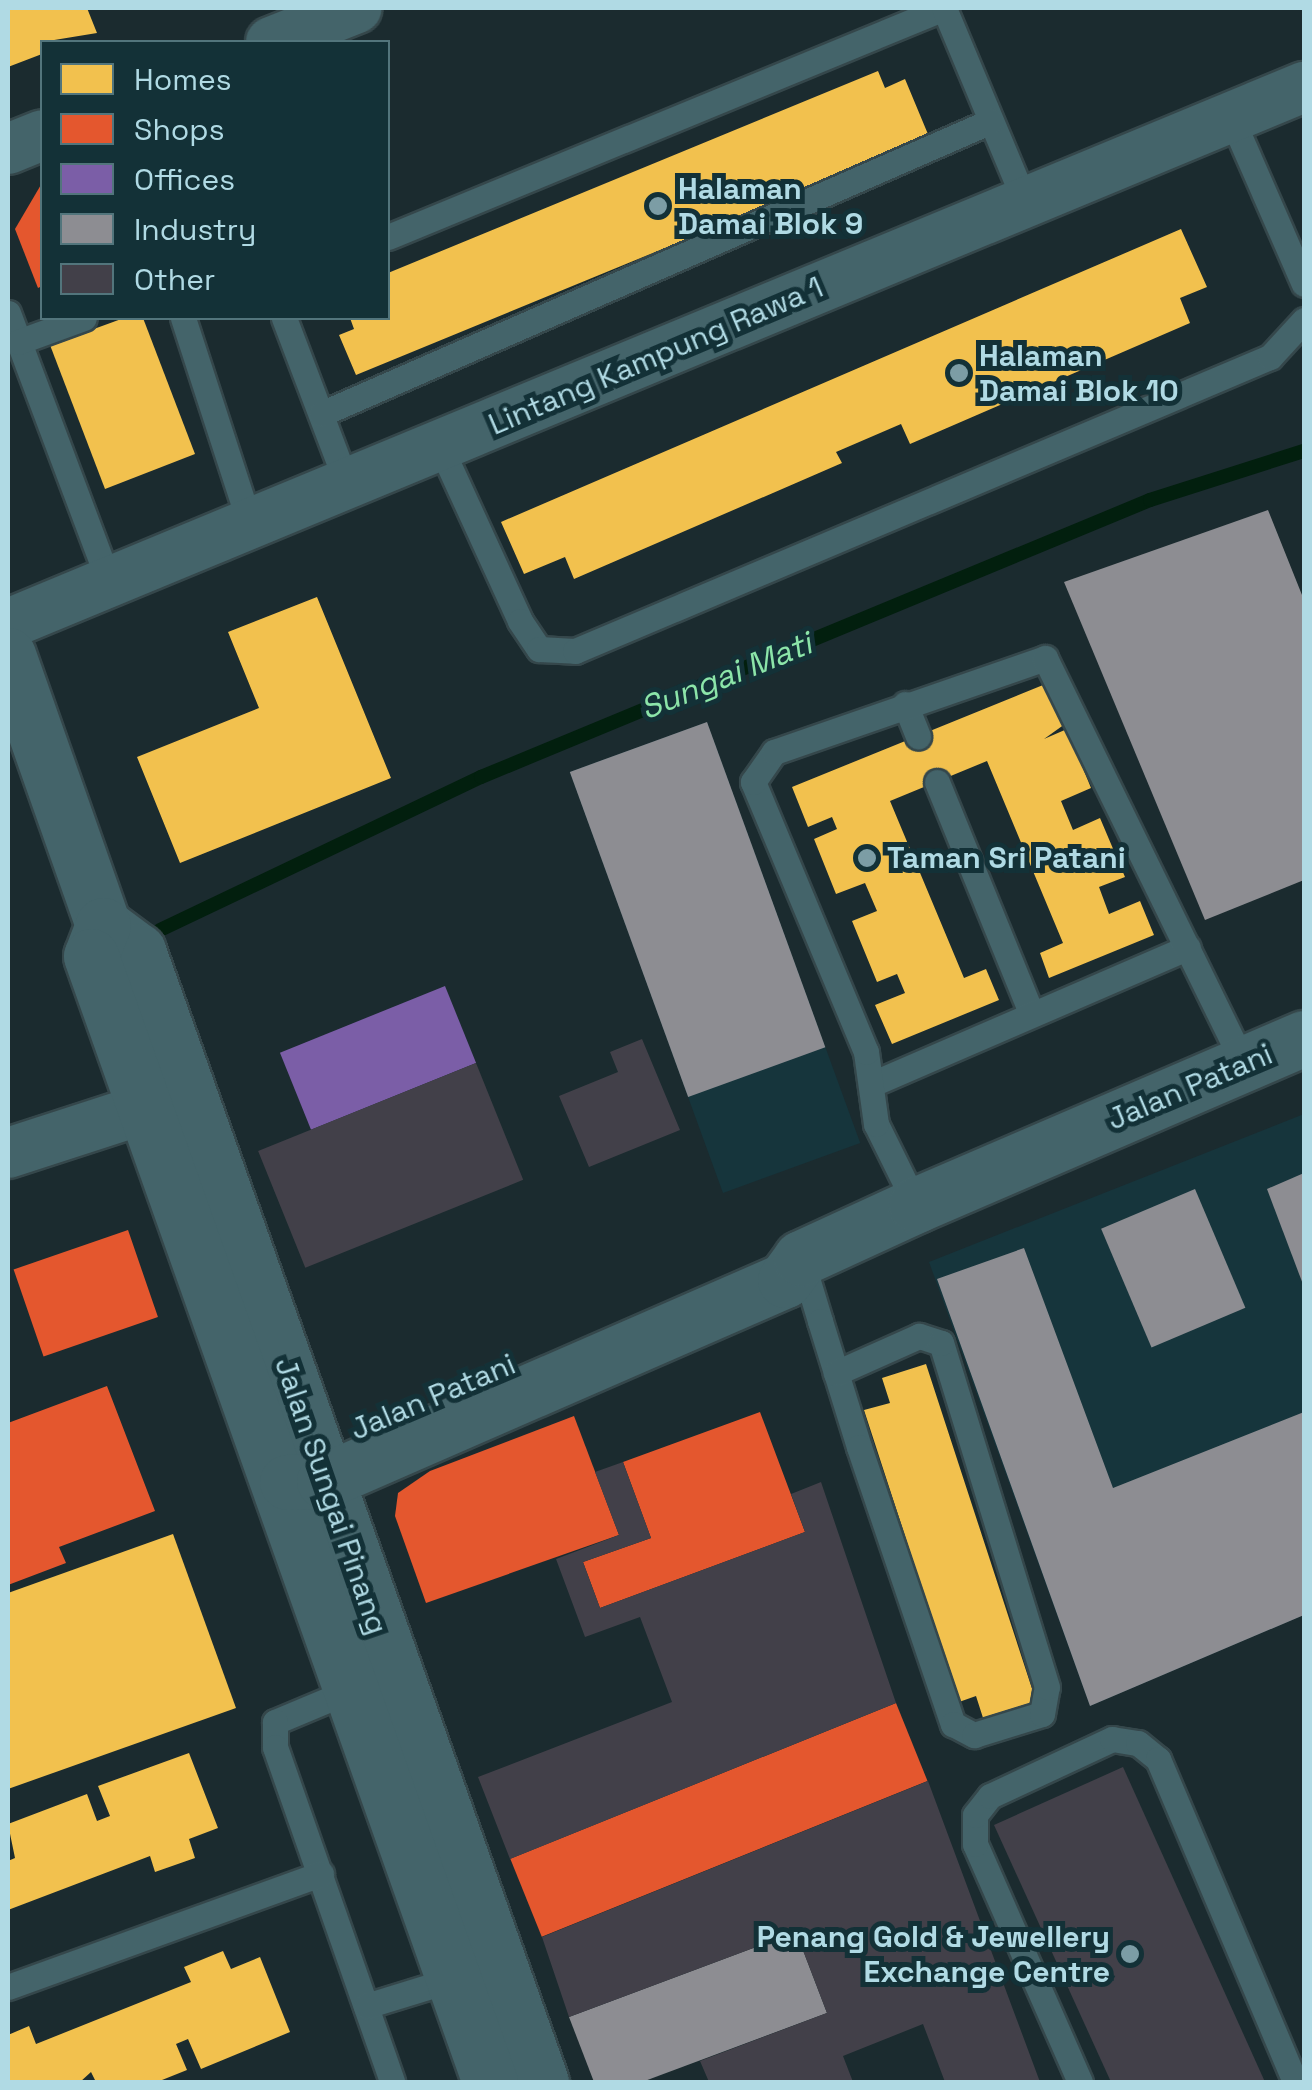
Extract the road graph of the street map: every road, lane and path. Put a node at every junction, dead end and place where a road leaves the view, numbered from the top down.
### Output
1 (357, 8) edge
2 (276, 40) edge
3 (1304, 87) edge
4 (1231, 117) junction
5 (991, 121) junction
6 (40, 136) edge
7 (8, 149) edge
8 (1025, 202) junction
9 (390, 236) edge
10 (1304, 284) edge
11 (8, 313) edge
12 (78, 320) edge
13 (184, 320) edge
14 (285, 320) edge
15 (1304, 320) edge
16 (18, 342) junction
17 (320, 414) junction
18 (440, 446) junction
19 (347, 484) junction
20 (250, 524) junction
21 (110, 585) junction
22 (8, 624) edge
23 (8, 655) edge
24 (904, 704) junction
25 (918, 736) dead end
26 (937, 782) dead end
27 (1188, 947) junction
28 (1032, 1012) junction
29 (1304, 1038) edge
30 (1243, 1063) junction
31 (872, 1084) junction
32 (168, 1100) junction
33 (8, 1153) edge
34 (916, 1205) junction
35 (801, 1258) junction
36 (836, 1373) junction
37 (304, 1471) junction
38 (373, 1681) junction
39 (321, 1874) junction
40 (454, 1979) junction
41 (8, 1987) edge
42 (366, 2006) junction
43 (392, 2082) edge
44 (490, 2082) edge
45 (541, 2082) edge
46 (1080, 2082) edge
47 (1296, 2082) edge

1 - 2 street
3 - 4 street, Lintang Kampung Rawa 1
4 - 8 street, Lintang Kampung Rawa 1
4 - 10 lane
5 - 8 lane
5 - 9 lane
5 - 17 lane
6 - 7 street
8 - 18 street, Lintang Kampung Rawa 1
11 - 16 lane
12 - 16 lane
13 - 20 lane
14 - 17 lane
15 - 18 lane
16 - 21 lane
17 - 19 lane
18 - 19 street, Lintang Kampung Rawa 1
19 - 20 street, Lintang Kampung Rawa 1
20 - 21 street, Lintang Kampung Rawa 1
21 - 22 street, Lintang Kampung Rawa 1
23 - 32 main road, Jalan Sungai Pinang
24 - 25 lane
24 - 27 lane
24 - 31 lane
26 - 28 lane
27 - 28 lane
27 - 30 lane
28 - 31 lane
29 - 30 main road, Jalan Patani
30 - 34 main road, Jalan Patani
31 - 34 lane
32 - 33 street
32 - 37 main road, Jalan Sungai Pinang
34 - 35 main road, Jalan Patani
35 - 36 lane
35 - 37 main road, Jalan Patani
36 - 36 lane
37 - 38 main road, Jalan Sungai Pinang
38 - 39 lane
38 - 40 main road, Jalan Sungai Pinang
38 - 45 main road, Jalan Sungai Pinang
39 - 41 lane
39 - 42 lane
40 - 42 lane
40 - 44 main road, Jalan Sungai Pinang
42 - 43 lane
46 - 47 lane

